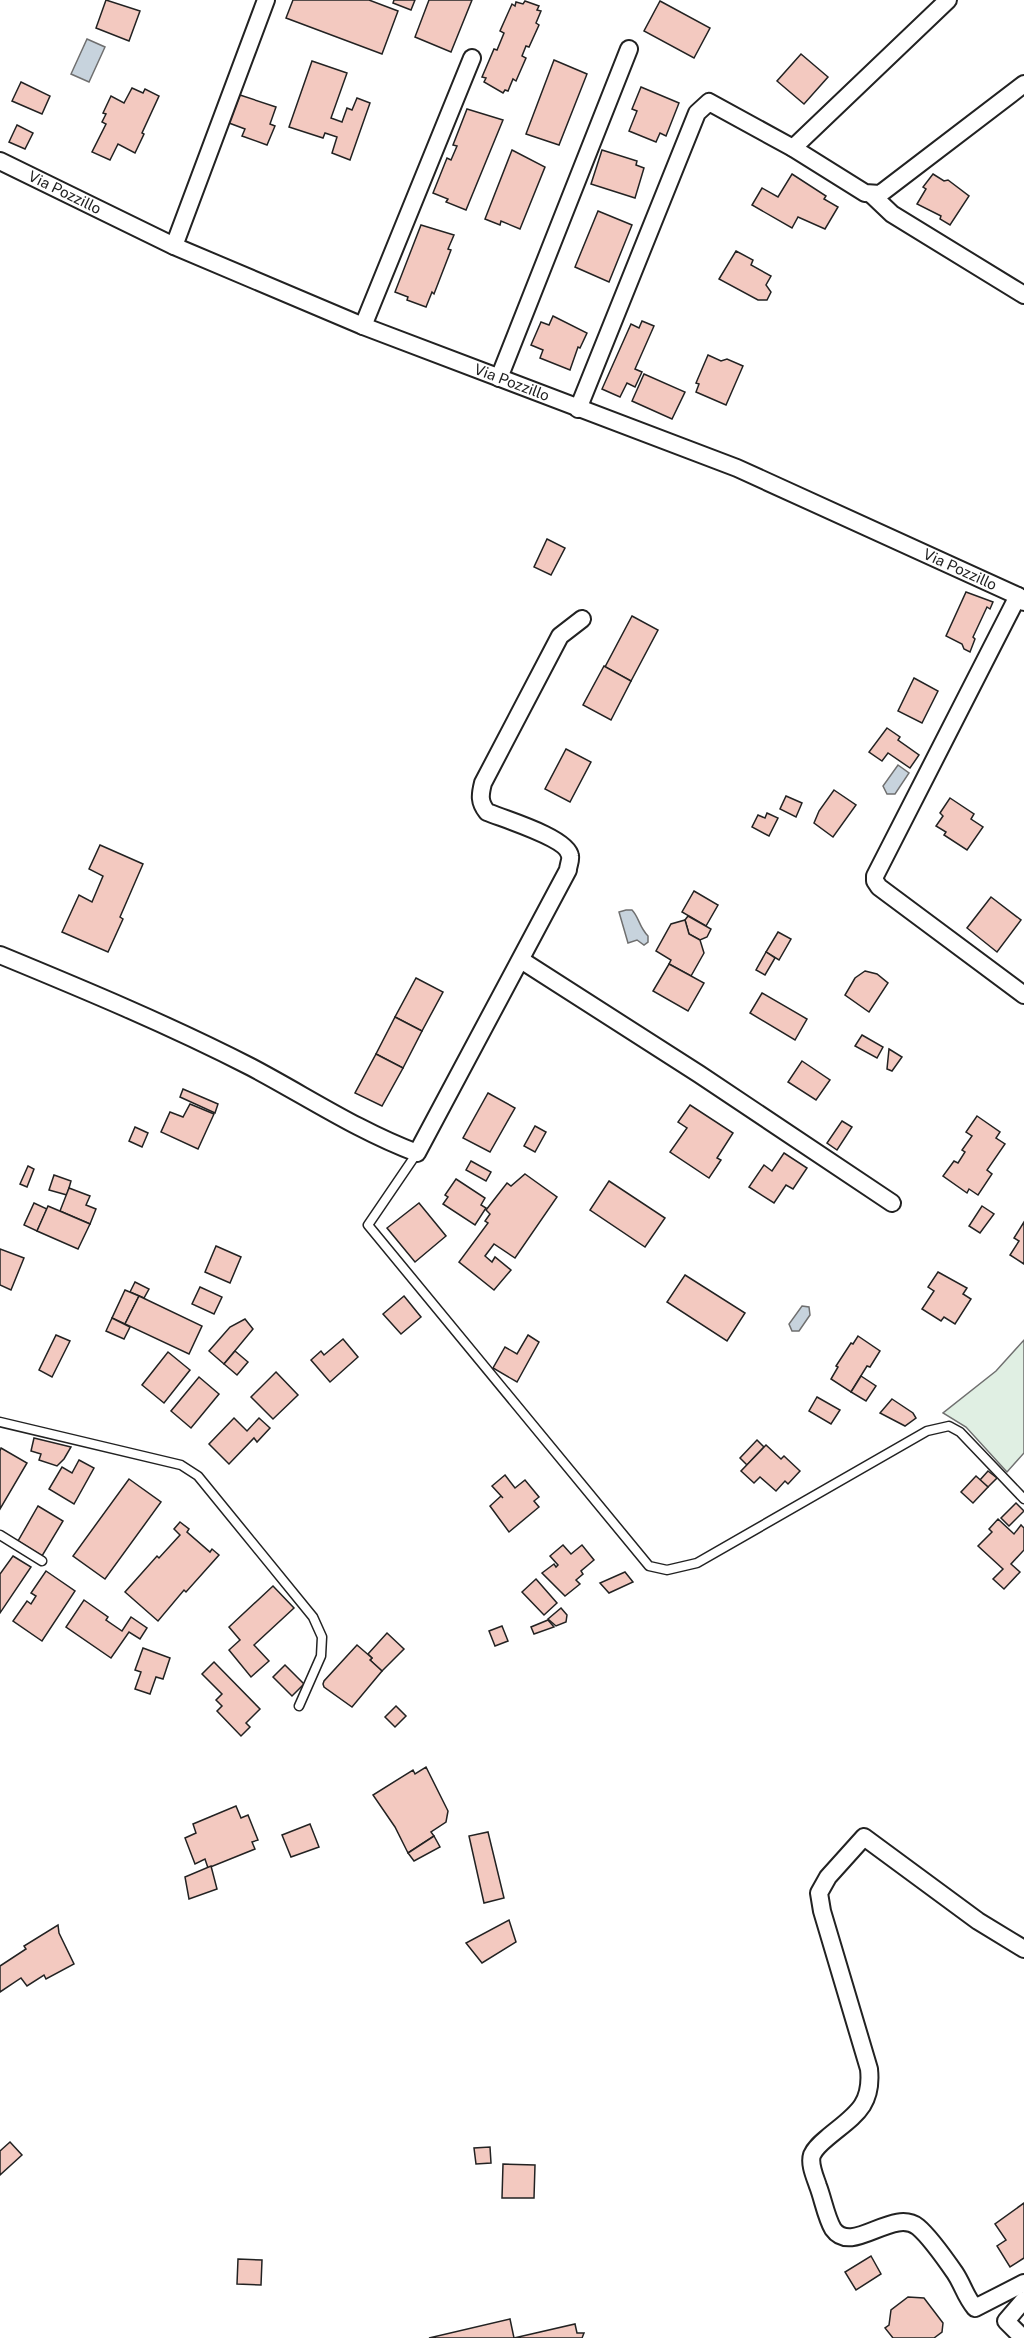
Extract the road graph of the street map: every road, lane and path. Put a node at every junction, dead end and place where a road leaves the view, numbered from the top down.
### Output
1 (266, 0) edge
2 (948, 0) edge
3 (629, 49) dead end
4 (472, 58) dead end
5 (1024, 84) edge
6 (793, 148) junction
7 (0, 161) edge
8 (872, 195) junction
9 (174, 246) junction
10 (1024, 295) edge
11 (363, 326) junction
12 (499, 378) junction
13 (578, 409) junction
14 (1021, 599) edge
15 (582, 619) dead end
16 (0, 956) edge
17 (521, 960) junction
18 (1024, 995) edge
19 (417, 1153) junction
20 (892, 1203) dead end
21 (0, 1422) edge
22 (1024, 1499) edge
23 (0, 1535) edge
24 (42, 1561) dead end
25 (299, 1706) dead end
26 (1024, 1949) edge
27 (1024, 2283) edge
28 (1024, 2300) edge
29 (1023, 2338) edge

1 - 9 street
2 - 6 street
3 - 12 street
4 - 11 street
5 - 8 street
6 - 8 street
6 - 13 street
7 - 9 street, Via Pozzillo
8 - 10 street
9 - 11 street, Via Pozzillo
11 - 12 street, Via Pozzillo
12 - 13 street, Via Pozzillo
13 - 14 street, Via Pozzillo
14 - 18 street
15 - 17 street
16 - 19 street
17 - 19 street
17 - 20 street
19 - 22 lane
21 - 25 lane
23 - 24 lane
26 - 27 street
28 - 29 street

